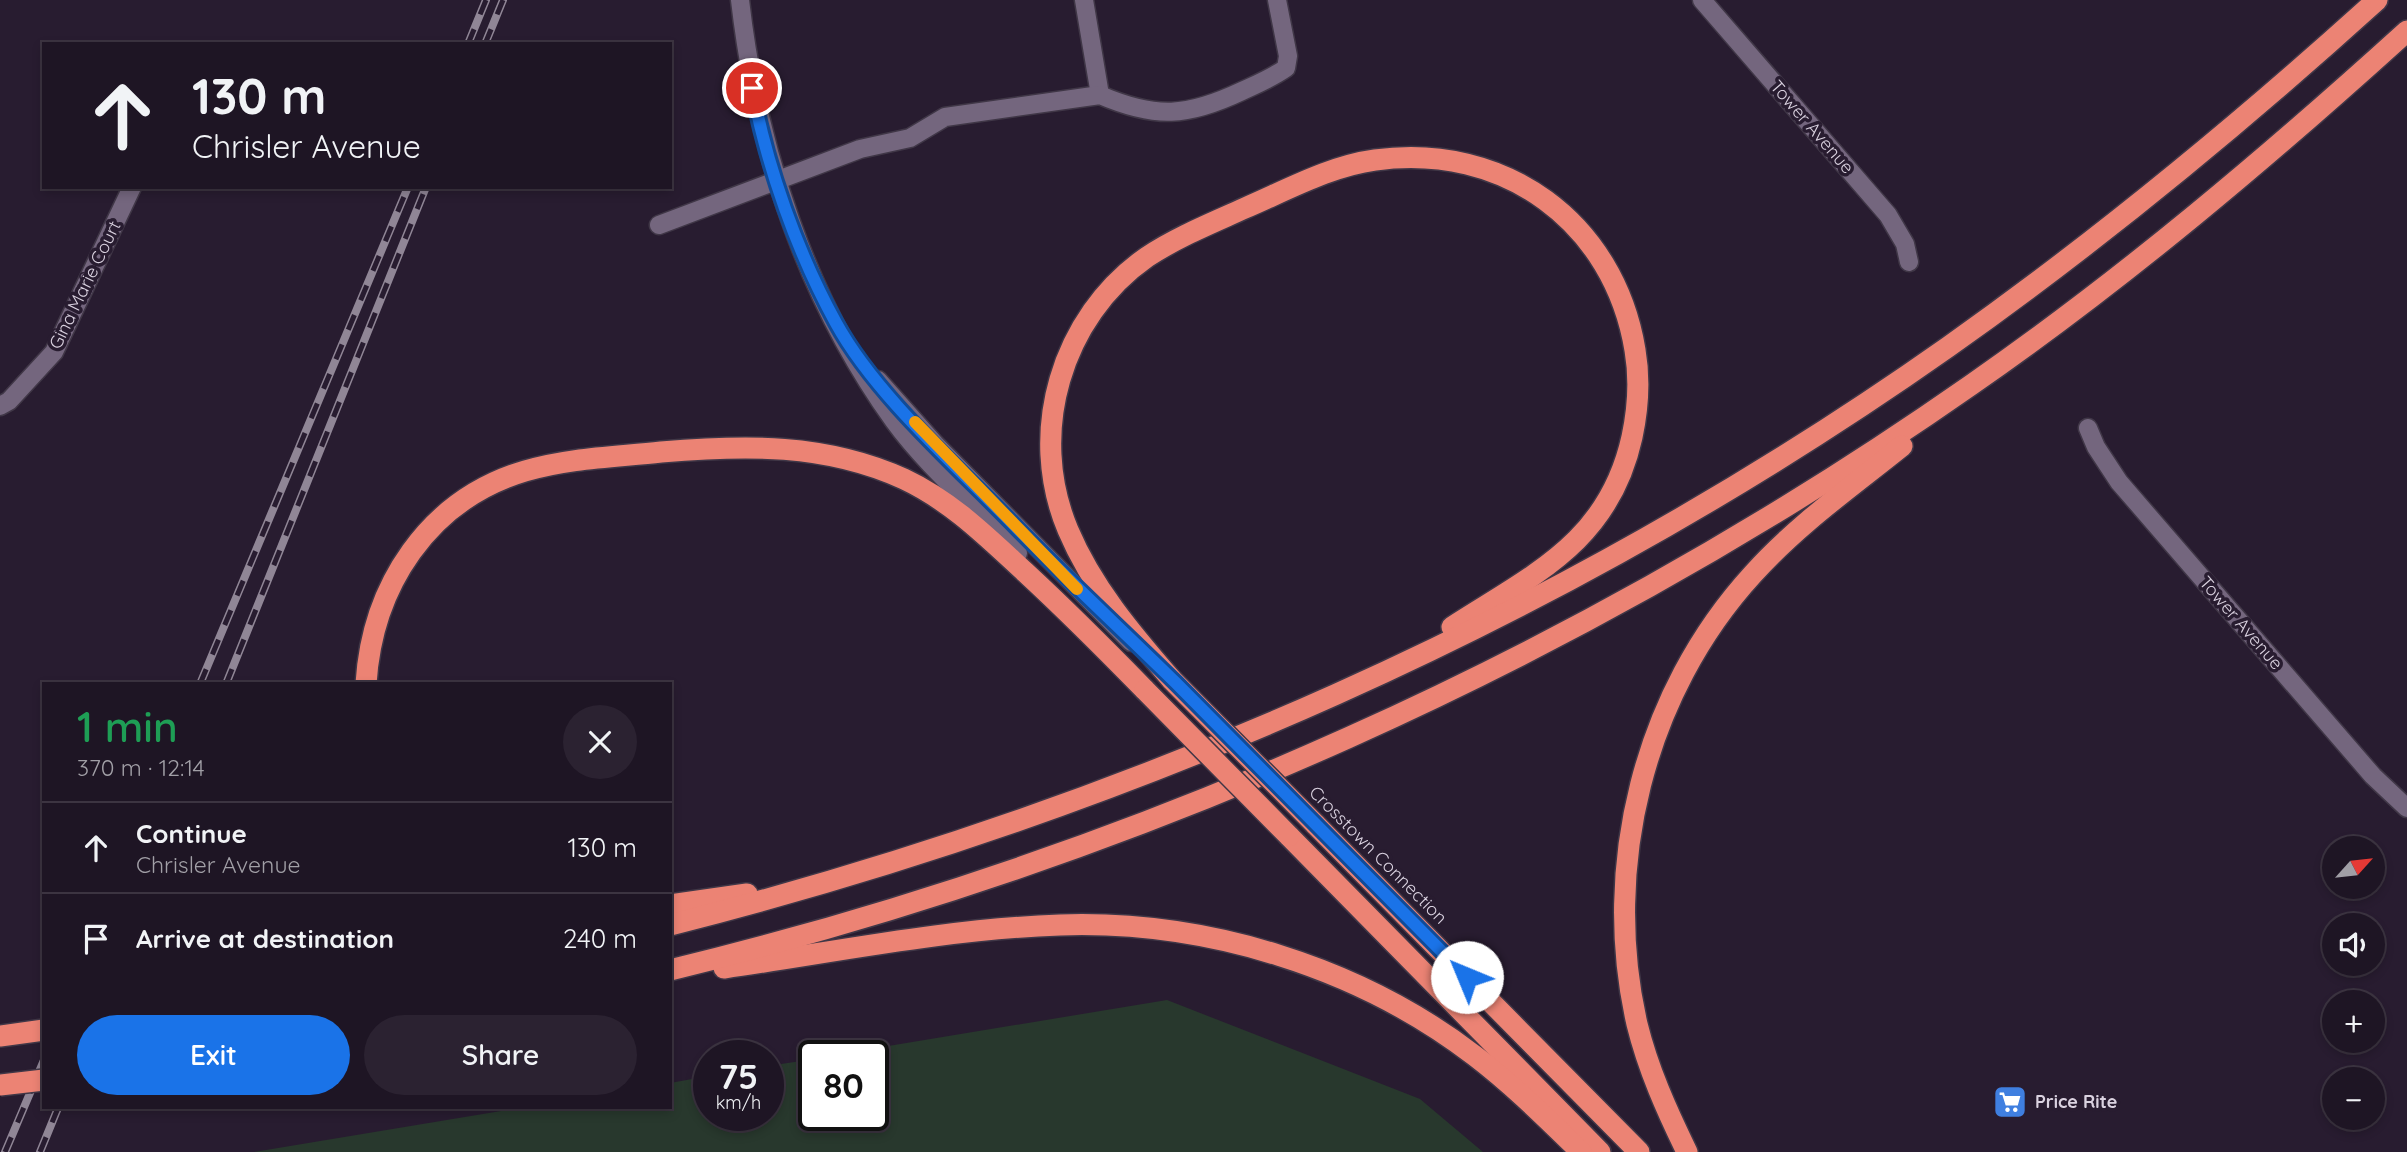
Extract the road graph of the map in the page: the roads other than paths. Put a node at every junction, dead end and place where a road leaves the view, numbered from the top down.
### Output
1 (740, 0) edge
2 (1084, 0) edge
3 (1277, 0) edge
4 (1702, 0) edge
5 (2377, 0) edge
6 (2407, 31) edge
7 (1100, 95) junction
8 (777, 180) junction
9 (131, 189) edge
10 (659, 225) dead end
11 (1909, 262) dead end
12 (836, 324) junction
13 (2049, 329) junction
14 (0, 406) edge
15 (2088, 428) dead end
16 (1085, 628) junction
17 (1373, 679) junction
18 (1172, 680) junction
19 (366, 682) edge
20 (2407, 808) edge
21 (836, 881) junction
22 (672, 905) edge
23 (672, 924) edge
24 (672, 969) edge
25 (672, 976) edge
26 (42, 1030) edge
27 (0, 1036) edge
28 (42, 1080) edge
29 (0, 1085) edge
30 (1581, 1152) edge
31 (1600, 1152) edge
32 (1639, 1152) edge
33 (1687, 1152) edge

1 - 8 street
2 - 7 street
3 - 7 street
4 - 11 street, Tower Avenue
5 - 17 highway
6 - 13 highway
7 - 8 street
8 - 10 street
8 - 12 street
9 - 14 street, Gina Marie Court
12 - 16 street
12 - 18 street
13 - 24 highway
13 - 33 highway
15 - 20 street, Tower Avenue
16 - 19 highway
16 - 31 highway, bridge
17 - 18 highway, Crosstown Connection
17 - 21 highway
18 - 32 highway, Crosstown Connection, bridge
21 - 22 highway
21 - 23 highway
25 - 30 highway
26 - 27 highway
28 - 29 highway, bridge

